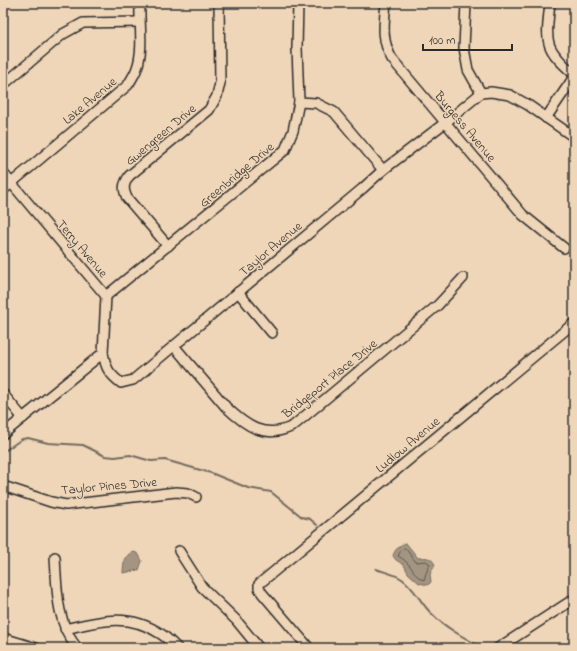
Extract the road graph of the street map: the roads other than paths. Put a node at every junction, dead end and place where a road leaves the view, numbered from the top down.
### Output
1 (140, 3) edge
2 (219, 3) edge
3 (298, 3) edge
4 (386, 3) edge
5 (466, 3) edge
6 (550, 3) edge
7 (139, 22) junction
8 (574, 74) edge
9 (574, 77) edge
10 (3, 85) edge
11 (481, 93) junction
12 (299, 102) junction
13 (546, 118) junction
14 (446, 122) junction
15 (574, 137) edge
16 (383, 170) junction
17 (3, 173) edge
18 (11, 183) junction
19 (3, 190) edge
20 (168, 246) junction
21 (564, 248) dead end
22 (463, 278) dead end
23 (238, 292) junction
24 (106, 296) junction
25 (574, 323) edge
26 (272, 333) dead end
27 (174, 346) junction
28 (103, 353) junction
29 (3, 394) edge
30 (23, 418) junction
31 (3, 434) edge
32 (3, 486) edge
33 (196, 497) dead end
34 (179, 551) dead end
35 (55, 557) dead end
36 (574, 599) edge
37 (65, 629) junction
38 (3, 638) edge
39 (36, 648) edge
40 (77, 648) edge
41 (177, 648) edge
42 (259, 648) edge
43 (308, 648) edge
44 (498, 648) edge

1 - 7 street, Lake Avenue
2 - 20 street, Gwengreen Drive
3 - 12 street, Greenbridge Drive
4 - 14 street, Burgess Avenue
5 - 11 street
6 - 8 street
7 - 10 street
7 - 18 street, Lake Avenue
9 - 13 street
11 - 13 street
11 - 14 street, Taylor Avenue
12 - 16 street
12 - 20 street, Greenbridge Drive
13 - 15 street
14 - 16 street, Taylor Avenue
14 - 21 street, Burgess Avenue
16 - 23 street, Taylor Avenue
17 - 18 street, Terry Avenue
18 - 19 street, Lake Avenue
18 - 24 street, Terry Avenue
20 - 24 street, Greenbridge Drive
22 - 27 street, Bridgeport Place Drive
23 - 26 street
23 - 27 street, Taylor Avenue
24 - 28 street, Terry Avenue
25 - 43 street, Ludlow Avenue
27 - 28 street, Taylor Avenue
28 - 30 street
29 - 30 street
30 - 31 street
32 - 33 street, Taylor Pines Drive
34 - 42 street
35 - 37 street
36 - 44 street
37 - 40 street
37 - 41 street
38 - 39 street

